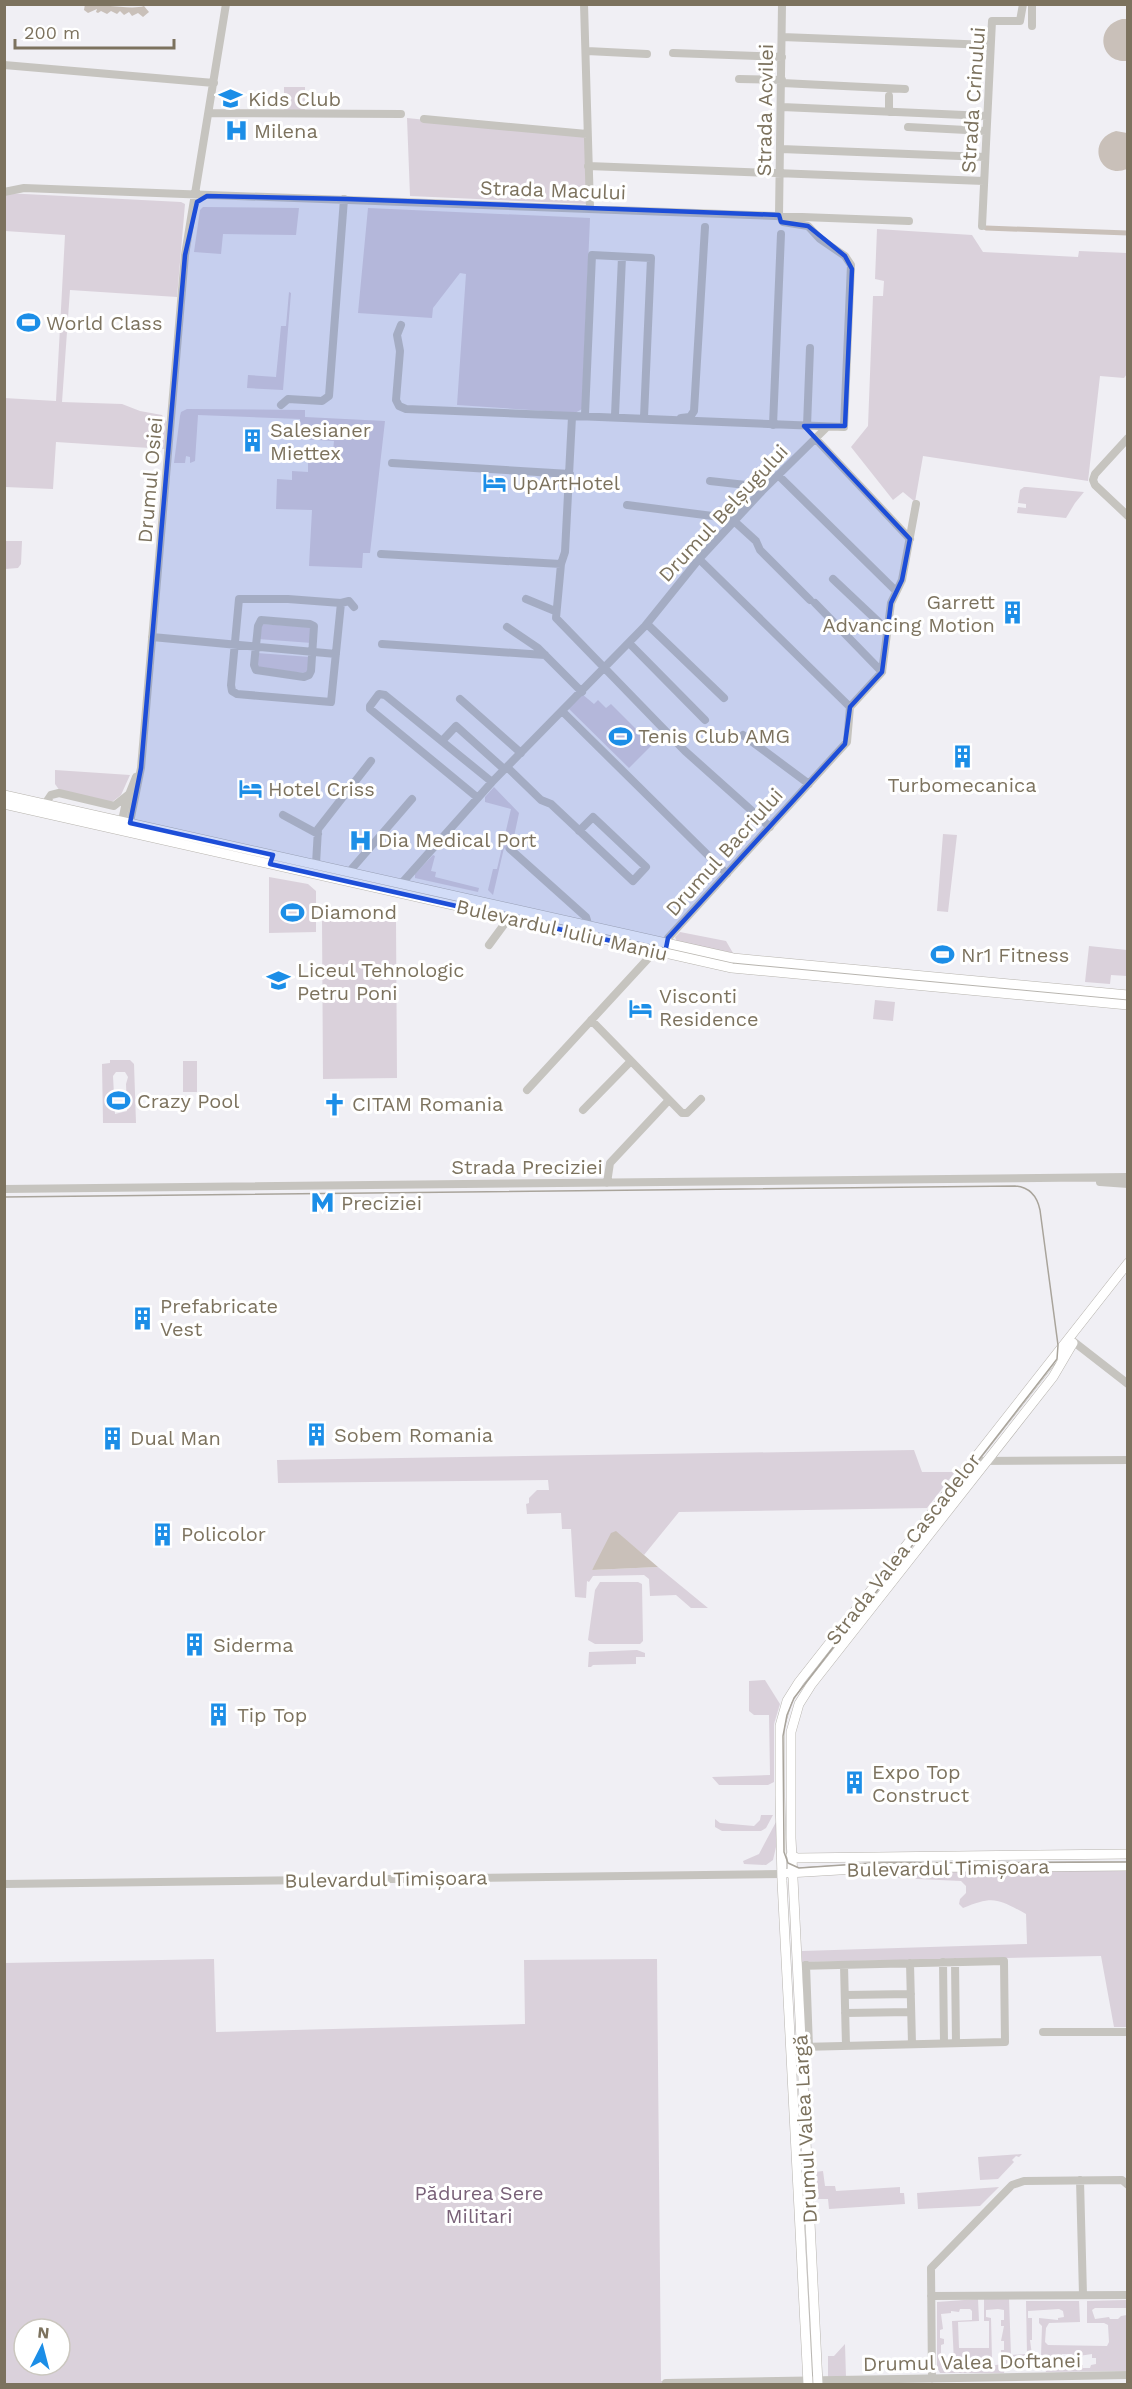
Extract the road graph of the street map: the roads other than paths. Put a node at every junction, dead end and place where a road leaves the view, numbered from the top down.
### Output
1 (226, 4) edge
2 (584, 4) edge
3 (782, 4) edge
4 (1023, 4) edge
5 (1032, 4) edge
6 (1032, 26) dead end
7 (782, 37) junction
8 (990, 45) junction
9 (587, 51) junction
10 (673, 53) dead end
11 (647, 54) dead end
12 (782, 57) junction
13 (4, 66) edge
14 (739, 78) dead end
15 (214, 82) junction
16 (782, 82) junction
17 (905, 88) dead end
18 (890, 96) dead end
19 (782, 107) junction
20 (889, 112) junction
21 (209, 113) junction
22 (401, 114) dead end
23 (987, 116) junction
24 (424, 119) dead end
25 (909, 127) dead end
26 (986, 131) junction
27 (587, 134) junction
28 (781, 149) junction
29 (985, 158) junction
30 (588, 166) junction
31 (780, 173) junction
32 (984, 181) junction
33 (4, 192) edge
34 (195, 195) junction
35 (207, 196) junction
36 (344, 199) junction
37 (193, 207) junction
38 (590, 208) junction
39 (779, 216) junction
40 (909, 221) dead end
41 (982, 226) dead end
42 (705, 227) dead end
43 (781, 234) dead end
44 (622, 257) junction
45 (401, 325) dead end
46 (810, 348) dead end
47 (281, 405) dead end
48 (585, 414) junction
49 (615, 416) junction
50 (572, 417) junction
51 (644, 417) junction
52 (773, 425) junction
53 (806, 426) junction
54 (827, 427) junction
55 (815, 438) junction
56 (1128, 438) edge
57 (392, 463) dead end
58 (570, 474) junction
59 (778, 475) junction
60 (710, 481) dead end
61 (762, 491) junction
62 (916, 504) dead end
63 (627, 505) dead end
64 (1128, 516) edge
65 (735, 520) junction
66 (910, 539) junction
67 (381, 554) dead end
68 (699, 559) junction
69 (561, 564) junction
70 (833, 579) dead end
71 (896, 591) junction
72 (526, 599) dead end
73 (341, 603) junction
74 (354, 607) dead end
75 (555, 611) junction
76 (647, 624) junction
77 (507, 627) dead end
78 (886, 629) junction
79 (152, 637) junction
80 (629, 643) junction
81 (234, 644) junction
82 (382, 644) dead end
83 (256, 646) junction
84 (313, 651) junction
85 (336, 654) junction
86 (545, 655) junction
87 (605, 669) junction
88 (882, 672) junction
89 (582, 692) junction
90 (724, 698) dead end
91 (460, 699) dead end
92 (850, 707) junction
93 (562, 711) junction
94 (705, 720) dead end
95 (743, 735) dead end
96 (442, 741) junction
97 (521, 753) junction
98 (371, 761) dead end
99 (141, 768) junction
100 (506, 768) junction
101 (492, 782) junction
102 (809, 784) junction
103 (129, 794) junction
104 (4, 795) edge
105 (478, 798) junction
106 (412, 799) dead end
107 (4, 804) edge
108 (45, 804) junction
109 (283, 815) dead end
110 (125, 826) junction
111 (770, 827) junction
112 (579, 831) junction
113 (318, 834) junction
114 (510, 849) dead end
115 (272, 859) junction
116 (316, 864) junction
117 (349, 872) junction
118 (727, 874) junction
119 (401, 884) junction
120 (424, 894) junction
121 (509, 918) junction
122 (588, 932) junction
123 (489, 945) dead end
124 (666, 949) junction
125 (655, 951) junction
126 (1128, 995) edge
127 (1128, 1005) edge
128 (591, 1020) junction
129 (631, 1061) junction
130 (527, 1090) dead end
131 (701, 1099) dead end
132 (669, 1100) junction
133 (583, 1110) dead end
134 (1128, 1177) edge
135 (1085, 1179) junction
136 (608, 1183) junction
137 (1128, 1184) edge
138 (4, 1189) edge
139 (1128, 1263) edge
140 (1128, 1272) edge
141 (1074, 1342) junction
142 (1128, 1384) edge
143 (1128, 1460) edge
144 (972, 1461) junction
145 (986, 1461) junction
146 (882, 1577) junction
147 (891, 1584) junction
148 (844, 1625) junction
149 (853, 1632) junction
150 (779, 1736) junction
151 (790, 1737) junction
152 (1128, 1854) edge
153 (793, 1858) junction
154 (1128, 1866) edge
155 (785, 1870) junction
156 (4, 1884) edge
157 (943, 1962) junction
158 (954, 1962) junction
159 (910, 1963) junction
160 (844, 1965) junction
161 (801, 1966) junction
162 (911, 1994) junction
163 (845, 1995) junction
164 (911, 2012) junction
165 (845, 2013) junction
166 (1043, 2032) dead end
167 (1128, 2032) edge
168 (944, 2043) junction
169 (956, 2043) junction
170 (912, 2044) junction
171 (846, 2046) junction
172 (805, 2047) junction
173 (1080, 2180) junction
174 (1127, 2183) edge
175 (803, 2195) junction
176 (1083, 2295) junction
177 (1128, 2295) edge
178 (931, 2296) junction
179 (1128, 2375) edge
180 (932, 2379) junction
181 (1092, 2380) edge
182 (666, 2383) dead end
183 (813, 2383) edge

1 - 15 street, Drumul Osiei
2 - 9 street
3 - 7 street, Strada Acvilei
4 - 8 street, Strada Crinului
5 - 6 street
7 - 8 street
7 - 12 street, Strada Acvilei
8 - 23 street, Strada Crinului
9 - 11 street
9 - 27 street
10 - 12 street
12 - 16 street, Strada Acvilei
13 - 15 street
14 - 16 street
15 - 21 street, Drumul Osiei
16 - 17 street
16 - 19 street, Strada Acvilei
18 - 20 street
19 - 20 street
19 - 28 street, Strada Acvilei
20 - 23 street
21 - 22 street
21 - 34 street, Drumul Osiei
23 - 26 street, Strada Crinului
24 - 27 street
25 - 26 street
26 - 29 street, Strada Crinului
27 - 30 street
28 - 29 street
28 - 31 street, Strada Acvilei
29 - 32 street, Strada Crinului
30 - 31 street
30 - 38 street
31 - 32 street
31 - 39 street, Strada Acvilei
32 - 41 street, Strada Crinului
33 - 34 street, Strada Macului
34 - 35 street, Strada Macului
34 - 37 street, Drumul Osiei
35 - 36 street, Strada Macului
35 - 37 street
36 - 38 street, Strada Macului
36 - 47 street
37 - 79 street, Drumul Osiei
38 - 39 street, Strada Macului
39 - 40 street, Strada Macului
39 - 54 street, Drumul Belșugului
42 - 51 street
43 - 52 street
44 - 48 street
44 - 49 street
44 - 51 street
45 - 50 street
46 - 53 street
48 - 49 street
48 - 50 street
49 - 51 street
50 - 52 street
50 - 58 street
52 - 53 street
53 - 54 street
54 - 55 street, Drumul Belșugului
55 - 59 street, Drumul Belșugului
55 - 66 street
56 - 64 street
57 - 58 street
58 - 69 street
59 - 61 street, Drumul Belșugului
59 - 71 street
60 - 61 street
61 - 65 street, Drumul Belșugului
62 - 66 street
63 - 65 street
65 - 68 street, Drumul Belșugului
65 - 88 street
66 - 71 street
67 - 69 street
68 - 76 street, Drumul Belșugului
68 - 92 street
69 - 75 street
70 - 78 street
71 - 78 street
72 - 75 street
73 - 74 street
73 - 81 street
73 - 85 street
75 - 87 street
76 - 80 street, Drumul Belșugului
76 - 90 street
77 - 86 street
78 - 88 street
79 - 81 street
79 - 99 street, Drumul Osiei
80 - 87 street, Drumul Belșugului
80 - 94 street
81 - 83 street
81 - 85 street
82 - 86 street
83 - 84 street
83 - 84 street
83 - 84 street
84 - 85 street
86 - 89 street
87 - 89 street, Drumul Belșugului
87 - 111 street
88 - 92 street
89 - 93 street, Drumul Belșugului
91 - 97 street
92 - 102 street, Drumul Bacriului
93 - 97 street, Drumul Belșugului
93 - 118 street
95 - 102 street, Drumul Bacriului
96 - 100 street
96 - 101 street
96 - 105 street
97 - 100 street, Drumul Belșugului
98 - 113 street
99 - 103 street, Drumul Osiei
99 - 110 street, Drumul Osiei
100 - 101 street, Drumul Belșugului
100 - 112 street
101 - 105 street, Drumul Belșugului
102 - 111 street, Drumul Bacriului
103 - 108 street
103 - 110 street, Drumul Osiei
104 - 108 main road, Bulevardul Iuliu Maniu
105 - 119 street, Drumul Belșugului
106 - 117 street
107 - 110 main road, Bulevardul Iuliu Maniu
108 - 110 main road, Bulevardul Iuliu Maniu
109 - 113 street
110 - 115 main road, Bulevardul Iuliu Maniu
111 - 118 street, Drumul Bacriului
112 - 112 street
113 - 116 street
114 - 122 street
115 - 116 main road, Bulevardul Iuliu Maniu
115 - 120 main road, Bulevardul Iuliu Maniu
116 - 117 main road, Bulevardul Iuliu Maniu
117 - 119 main road, Bulevardul Iuliu Maniu
118 - 124 street, Drumul Bacriului
119 - 120 main road, Bulevardul Iuliu Maniu
120 - 121 main road, Bulevardul Iuliu Maniu
120 - 122 main road, Bulevardul Iuliu Maniu
121 - 122 main road, Bulevardul Iuliu Maniu
121 - 123 street
122 - 124 main road, Bulevardul Iuliu Maniu
122 - 125 main road, Bulevardul Iuliu Maniu
124 - 125 main road, Bulevardul Iuliu Maniu
124 - 126 main road, Bulevardul Iuliu Maniu
124 - 127 main road, Bulevardul Iuliu Maniu
125 - 128 street
128 - 129 street
128 - 130 street
129 - 132 street
129 - 133 street
131 - 132 street
132 - 136 street
134 - 135 street, Strada Preciziei
135 - 136 street, Strada Preciziei
135 - 137 street, Strada Preciziei
136 - 138 street, Strada Preciziei
139 - 144 main road, Strada Valea Cascadelor
140 - 141 main road, Strada Valea Cascadelor
141 - 142 street
141 - 145 main road, Strada Valea Cascadelor
143 - 145 street
144 - 145 street
144 - 146 main road, Strada Valea Cascadelor
145 - 147 main road, Strada Valea Cascadelor
146 - 147 main road
146 - 148 main road, Strada Valea Cascadelor
147 - 149 main road, Strada Valea Cascadelor
148 - 149 main road
148 - 150 main road, Strada Valea Cascadelor
149 - 151 main road, Strada Valea Cascadelor
150 - 151 main road
150 - 155 main road, Strada Valea Cascadelor
151 - 153 main road, Strada Valea Cascadelor
152 - 153 main road, Bulevardul Timișoara
153 - 155 main road, Strada Valea Cascadelor
154 - 155 main road, Bulevardul Timișoara
155 - 156 street, Bulevardul Timișoara
155 - 161 main road, Drumul Valea Largă
155 - 175 main road, Drumul Valea Largă
157 - 158 street
157 - 159 street
157 - 168 street
158 - 169 street
158 - 169 street
159 - 160 street
159 - 162 street
160 - 161 street
160 - 163 street
161 - 172 main road, Drumul Valea Largă
162 - 163 street
162 - 164 street
163 - 165 street
164 - 165 street
164 - 170 street
165 - 171 street
166 - 167 street
168 - 169 street
168 - 170 street
170 - 171 street
171 - 172 street
172 - 175 main road, Drumul Valea Largă
173 - 174 street
173 - 176 street
173 - 178 street
175 - 183 main road, Drumul Valea Largă
176 - 177 street
176 - 178 street
178 - 180 street
179 - 181 street, Drumul Valea Doftanei
180 - 181 street, Drumul Valea Doftanei
180 - 183 street, Drumul Valea Doftanei
182 - 183 street, Drumul Valea Doftanei

